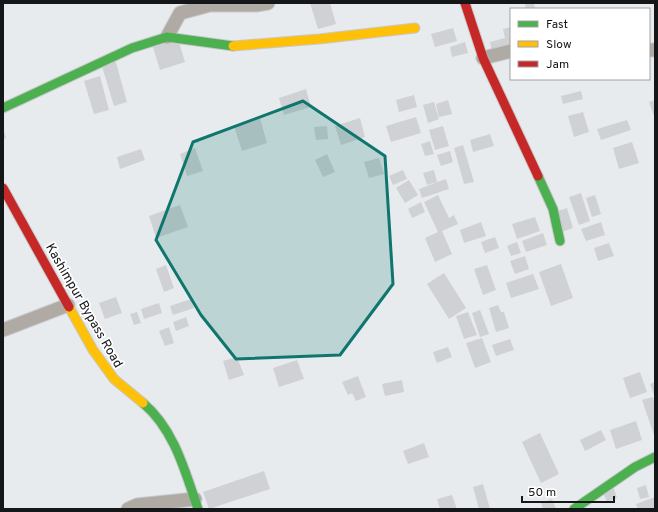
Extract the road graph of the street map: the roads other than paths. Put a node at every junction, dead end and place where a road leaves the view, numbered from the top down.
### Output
1 (268, 3) edge
2 (465, 3) edge
3 (415, 28) dead end
4 (167, 37) junction
5 (510, 51) edge
6 (483, 58) junction
7 (3, 108) edge
8 (3, 188) edge
9 (560, 241) dead end
10 (68, 305) junction
11 (3, 330) edge
12 (655, 456) edge
13 (196, 504) edge
14 (128, 509) edge
15 (574, 509) edge

1 - 4 street
2 - 6 street
3 - 4 street
4 - 7 street
5 - 6 street
6 - 9 street
8 - 10 street, Kashimpur Bypass Road
10 - 11 street
10 - 13 street, Kashimpur Bypass Road
12 - 15 street
13 - 14 street

